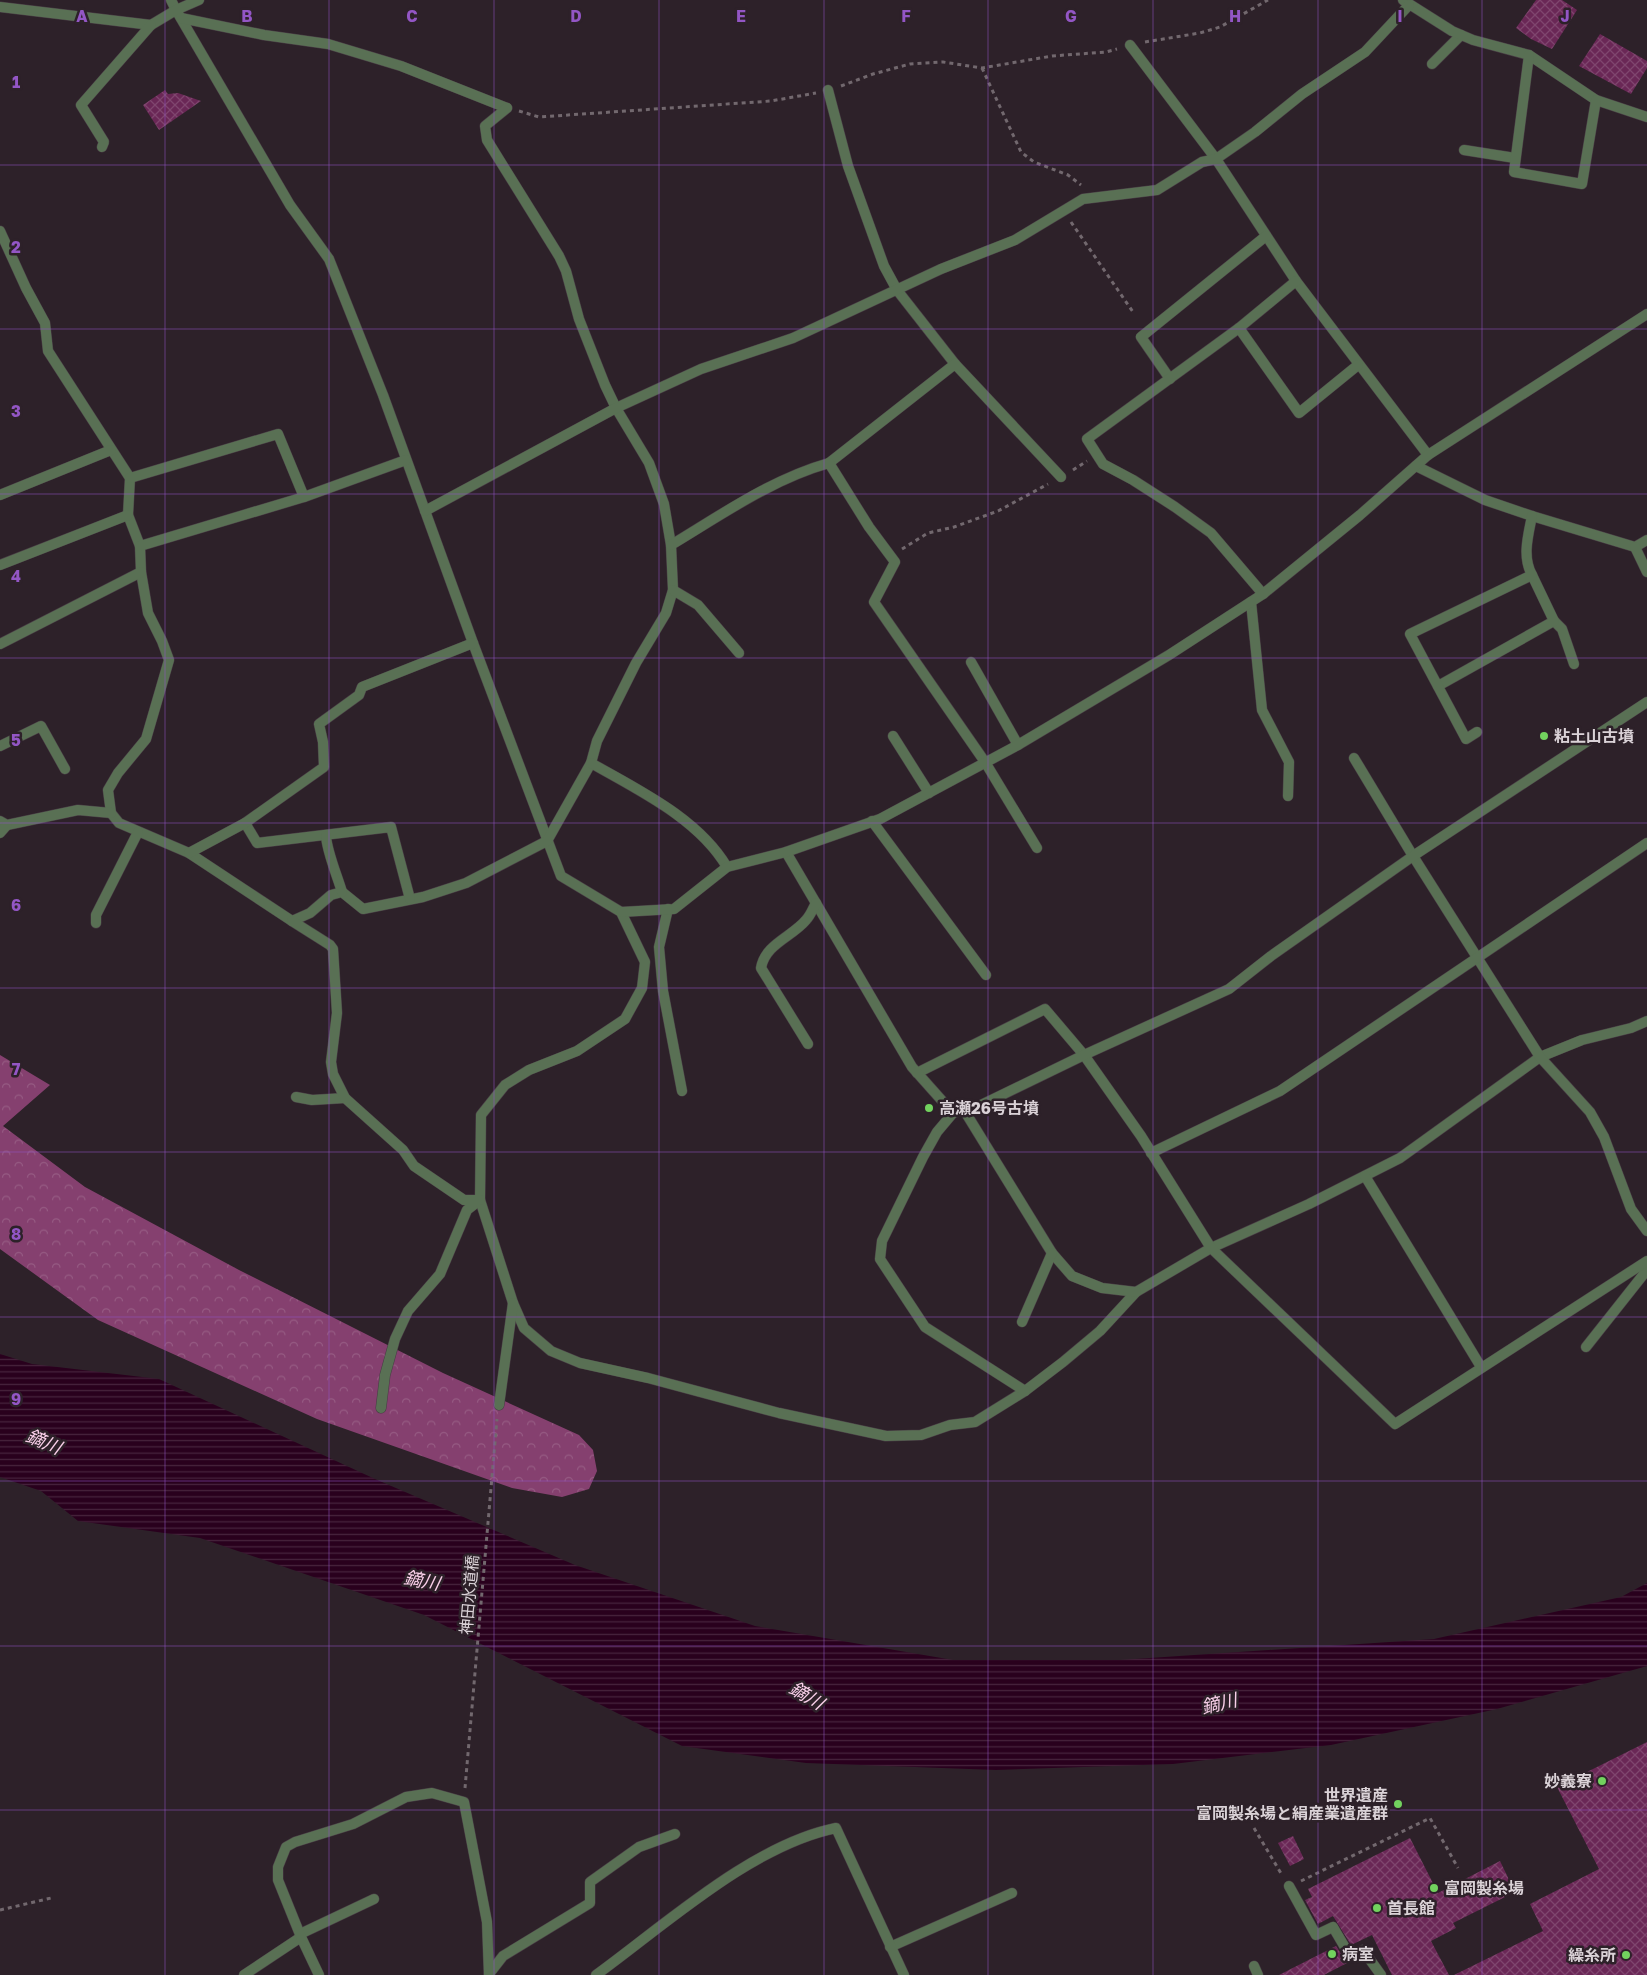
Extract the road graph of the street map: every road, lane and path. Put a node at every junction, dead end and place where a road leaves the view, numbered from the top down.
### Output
1 (171, 0) edge
2 (199, 0) edge
3 (1268, 0) edge
4 (1408, 2) edge
5 (0, 7) edge
6 (179, 14) junction
7 (152, 25) junction
8 (1461, 35) junction
9 (1130, 45) junction
10 (1529, 55) junction
11 (1432, 64) dead end
12 (982, 68) junction
13 (828, 90) junction
14 (1596, 100) junction
15 (508, 108) junction
16 (1647, 117) edge
17 (102, 147) dead end
18 (1464, 150) dead end
19 (1515, 158) junction
20 (1216, 159) junction
21 (1092, 198) junction
22 (1064, 211) junction
23 (0, 231) edge
24 (1266, 236) junction
25 (1296, 282) junction
26 (897, 290) junction
27 (1133, 312) dead end
28 (1647, 314) edge
29 (1239, 328) junction
30 (955, 364) junction
31 (1358, 365) junction
32 (1170, 379) junction
33 (616, 408) junction
34 (111, 450) junction
35 (1097, 454) junction
36 (1428, 455) junction
37 (406, 460) junction
38 (829, 463) junction
39 (1416, 466) junction
40 (1061, 477) junction
41 (130, 478) junction
42 (0, 495) edge
43 (304, 498) junction
44 (425, 512) junction
45 (128, 515) junction
46 (1532, 516) junction
47 (1647, 540) edge
48 (671, 545) junction
49 (140, 546) junction
50 (1635, 548) junction
51 (890, 556) junction
52 (0, 565) edge
53 (141, 572) junction
54 (1647, 572) edge
55 (1532, 575) junction
56 (673, 590) junction
57 (1263, 594) junction
58 (1251, 602) junction
59 (1554, 621) junction
60 (473, 643) junction
61 (0, 644) edge
62 (739, 653) dead end
63 (971, 662) dead end
64 (1574, 664) dead end
65 (1438, 686) junction
66 (1647, 702) edge
67 (1477, 732) dead end
68 (893, 736) dead end
69 (1018, 745) junction
70 (0, 746) edge
71 (1354, 758) dead end
72 (986, 762) junction
73 (591, 763) junction
74 (65, 769) dead end
75 (928, 793) junction
76 (1288, 796) dead end
77 (110, 813) junction
78 (872, 821) junction
79 (245, 823) junction
80 (2, 826) edge
81 (138, 832) junction
82 (326, 836) junction
83 (547, 841) junction
84 (1647, 843) edge
85 (1037, 848) dead end
86 (786, 852) junction
87 (189, 853) junction
88 (1413, 856) junction
89 (726, 867) junction
90 (342, 892) junction
91 (410, 899) junction
92 (816, 903) junction
93 (668, 909) junction
94 (621, 912) junction
95 (292, 921) junction
96 (96, 923) dead end
97 (1478, 958) junction
98 (986, 975) dead end
99 (1647, 1021) edge
100 (808, 1044) dead end
101 (1084, 1055) junction
102 (1540, 1057) junction
103 (918, 1073) junction
104 (682, 1091) dead end
105 (296, 1097) dead end
106 (345, 1098) junction
107 (964, 1110) junction
108 (952, 1113) junction
109 (1151, 1153) junction
110 (1365, 1176) junction
111 (480, 1200) junction
112 (1647, 1231) edge
113 (1210, 1248) junction
114 (1052, 1253) junction
115 (1647, 1261) edge
116 (1647, 1270) edge
117 (1136, 1292) junction
118 (513, 1303) junction
119 (1022, 1322) dead end
120 (1586, 1347) dead end
121 (1481, 1367) junction
122 (1025, 1390) junction
123 (499, 1406) joint
124 (381, 1408) dead end
125 (465, 1788) dead end
126 (1254, 1828) dead end
127 (675, 1834) dead end
128 (1458, 1868) dead end
129 (1289, 1886) junction
130 (1012, 1893) dead end
131 (51, 1898) dead end
132 (374, 1900) dead end
133 (0, 1910) edge
134 (300, 1936) junction
135 (890, 1947) junction
136 (244, 1975) edge
137 (319, 1975) edge
138 (489, 1975) edge
139 (596, 1975) edge
140 (904, 1975) edge
141 (1381, 1975) edge

1 - 6 street
2 - 6 street
3 - 9 path
4 - 8 street
4 - 20 street
5 - 7 street
6 - 7 street
6 - 15 street
6 - 37 street
7 - 17 street
8 - 10 street
8 - 11 street
9 - 12 path
9 - 20 street
10 - 14 street
10 - 19 street
12 - 13 path
12 - 21 path
13 - 15 path
13 - 26 street
14 - 16 street
14 - 19 street
15 - 33 street
18 - 19 street
20 - 21 street
20 - 24 street
21 - 22 street
22 - 26 street
22 - 27 path
23 - 34 street
24 - 25 street
24 - 32 street
25 - 29 street
25 - 31 street
26 - 30 street
26 - 33 street
28 - 36 street
29 - 31 street
29 - 32 street
30 - 38 street
30 - 40 street
31 - 36 street
32 - 35 street
33 - 44 street
33 - 48 street
34 - 41 street
34 - 42 street
35 - 40 path
35 - 57 street
36 - 39 street
37 - 43 street
37 - 44 street
38 - 48 street
38 - 51 street
39 - 46 street
39 - 57 street
40 - 51 path
41 - 43 street
41 - 45 street
43 - 49 street
44 - 60 street
45 - 49 street
45 - 52 street
46 - 50 street
46 - 55 street
47 - 50 street
48 - 56 street
49 - 53 street
50 - 54 street
51 - 72 street
53 - 61 street
53 - 77 street
55 - 59 street
55 - 65 street
56 - 62 street
56 - 73 street
57 - 58 street
58 - 69 street
58 - 76 street
59 - 64 street
59 - 65 street
60 - 79 street
60 - 83 street
63 - 69 street
65 - 67 street
66 - 88 street
68 - 75 street
69 - 72 street
70 - 74 street
71 - 88 street
72 - 75 street
72 - 85 street
73 - 83 street
73 - 89 street
75 - 78 street
77 - 80 street
77 - 81 street
78 - 86 street
78 - 98 street
79 - 82 street
79 - 87 street
81 - 87 street
81 - 96 street
82 - 90 street
82 - 91 street
83 - 91 street
83 - 94 street
84 - 97 street
86 - 89 street
86 - 92 street
87 - 95 street
88 - 97 street
88 - 101 street
89 - 93 street
90 - 91 street
90 - 95 street
92 - 100 street
92 - 103 street
93 - 94 street
93 - 104 street
94 - 111 street
95 - 106 street
97 - 102 street
97 - 109 street
99 - 102 street
101 - 103 street
101 - 107 street
101 - 109 street
102 - 110 street
102 - 112 street
103 - 108 street
105 - 106 street
106 - 111 street
107 - 108 street
107 - 114 street
108 - 122 street
109 - 113 street
110 - 113 street
110 - 121 street
111 - 118 street
111 - 124 street
113 - 117 street
113 - 121 street
114 - 117 street
114 - 119 street
115 - 121 street
116 - 120 street
117 - 122 street
118 - 122 street
118 - 123 street
123 - 125 path, 神田水道橋
126 - 129 path
127 - 138 street
128 - 129 path
129 - 141 street
130 - 135 street
131 - 133 path
132 - 134 street
134 - 136 street
134 - 137 street
134 - 138 street
135 - 139 street
135 - 140 street

